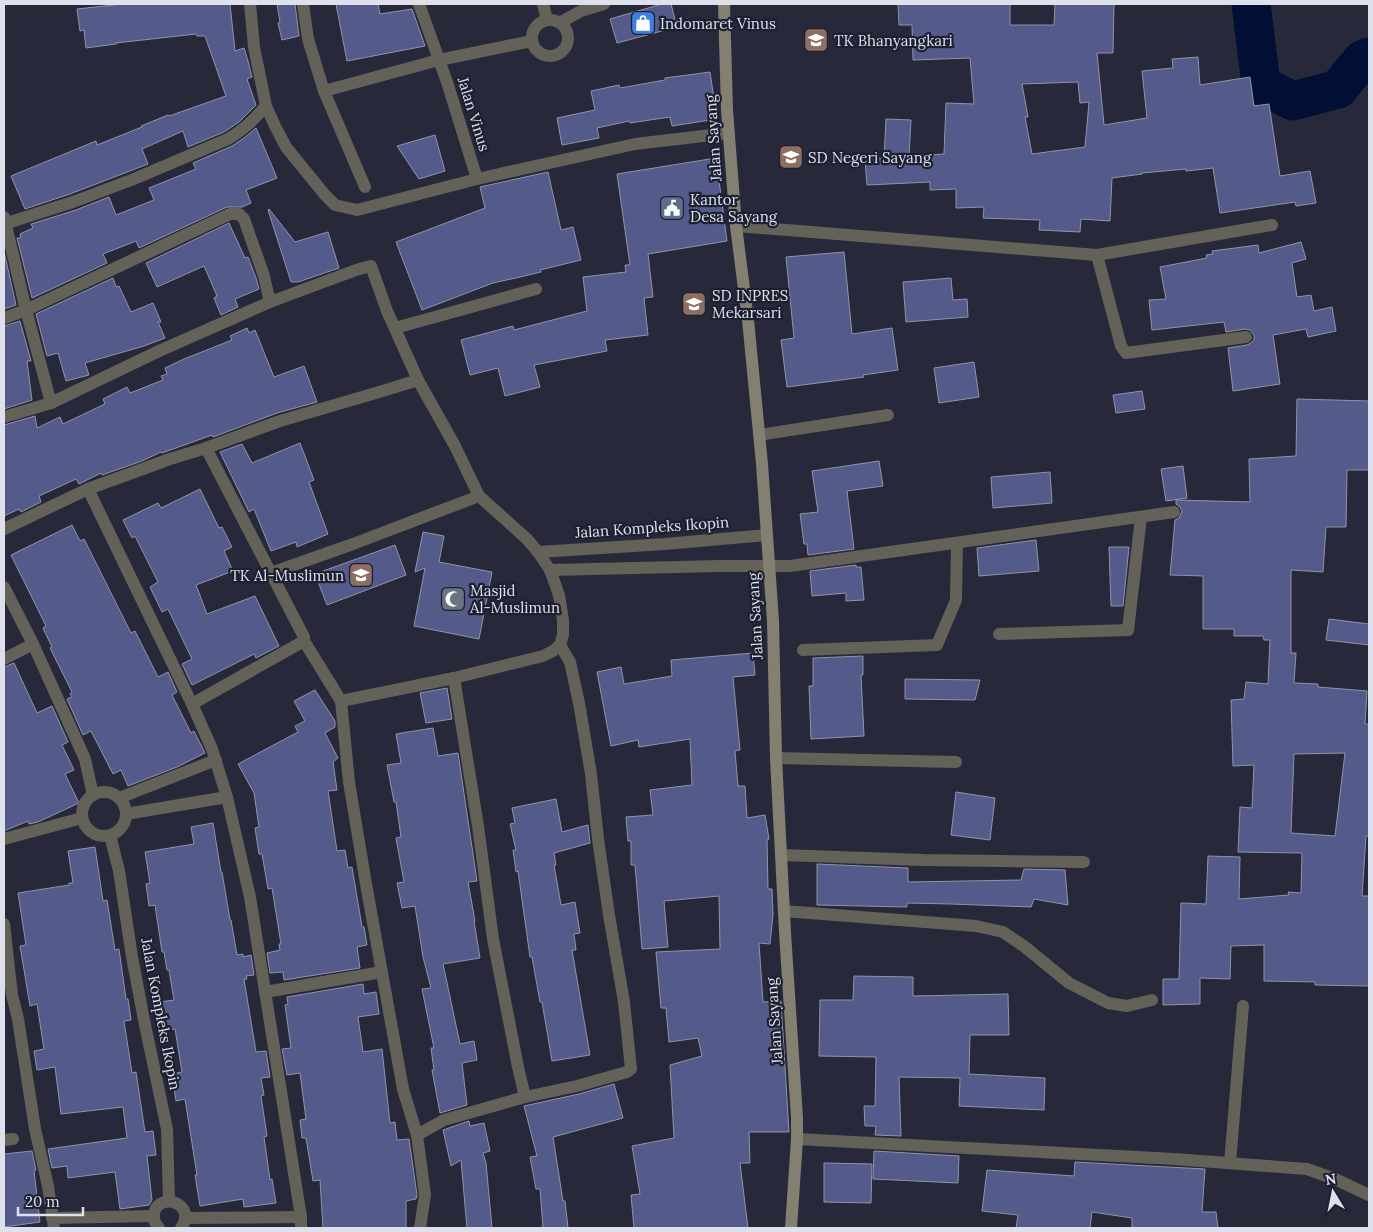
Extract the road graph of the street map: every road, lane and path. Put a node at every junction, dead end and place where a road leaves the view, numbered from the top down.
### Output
1 (250, 4) edge
2 (303, 4) edge
3 (419, 4) edge
4 (543, 4) edge
5 (604, 4) edge
6 (724, 4) edge
7 (547, 20) junction
8 (561, 22) junction
9 (532, 41) junction
10 (438, 60) junction
11 (324, 91) junction
12 (266, 106) junction
13 (728, 133) junction
14 (476, 178) junction
15 (365, 187) dead end
16 (4, 222) edge
17 (1272, 225) dead end
18 (736, 226) junction
19 (1097, 255) junction
20 (536, 289) dead end
21 (270, 302) junction
22 (26, 310) junction
23 (4, 318) edge
24 (395, 328) junction
25 (1246, 337) dead end
26 (418, 380) junction
27 (51, 403) junction
28 (888, 415) dead end
29 (4, 416) edge
30 (759, 435) junction
31 (206, 448) junction
32 (88, 489) junction
33 (479, 496) junction
34 (1174, 512) dead end
35 (1141, 517) junction
36 (4, 528) edge
37 (767, 535) junction
38 (957, 543) junction
39 (545, 562) junction
40 (769, 565) junction
41 (271, 573) junction
42 (4, 587) edge
43 (999, 634) dead end
44 (304, 641) junction
45 (33, 644) junction
46 (560, 645) junction
47 (803, 650) dead end
48 (4, 659) edge
49 (454, 678) junction
50 (341, 701) junction
51 (192, 704) junction
52 (776, 758) junction
53 (216, 760) junction
54 (956, 762) dead end
55 (94, 795) junction
56 (227, 797) junction
57 (119, 798) junction
58 (126, 814) junction
59 (82, 818) junction
60 (110, 835) junction
61 (4, 839) edge
62 (781, 855) junction
63 (1084, 862) dead end
64 (784, 911) junction
65 (4, 924) edge
66 (382, 972) junction
67 (265, 992) junction
68 (1152, 1000) dead end
69 (1243, 1006) dead end
70 (525, 1097) junction
71 (417, 1135) junction
72 (797, 1139) junction
73 (1230, 1163) junction
74 (1365, 1194) edge
75 (169, 1201) junction
76 (156, 1222) edge
77 (53, 1223) edge
78 (183, 1223) edge
79 (301, 1223) edge
80 (420, 1228) edge
81 (791, 1228) edge

1 - 12 street
2 - 11 street
3 - 10 street, Jalan Vinus
4 - 7 street
5 - 8 street
6 - 13 main road, Jalan Sayang
7 - 8 street
7 - 9 street
8 - 9 street
9 - 10 street, Jalan Vinus
10 - 11 street, Jalan Vinus
10 - 14 street, Jalan Vinus
11 - 15 street
12 - 14 street
12 - 16 street
13 - 14 street
13 - 18 main road, Jalan Sayang
16 - 22 street
17 - 19 street
18 - 19 street
18 - 30 main road, Jalan Sayang
19 - 25 street
20 - 24 street
21 - 22 street
21 - 24 street
21 - 27 street
22 - 23 street
22 - 27 street
24 - 26 street
26 - 31 street
26 - 33 street
27 - 29 street
28 - 30 street
30 - 37 main road, Jalan Sayang
31 - 32 street
31 - 41 street
32 - 36 street
32 - 51 street
33 - 39 street
33 - 41 street
34 - 35 street
35 - 38 street
35 - 43 street
37 - 39 street, Jalan Kompleks Ikopin
37 - 40 main road, Jalan Sayang
38 - 40 street
38 - 47 street
39 - 40 street
39 - 46 street
40 - 52 main road, Jalan Sayang
41 - 44 street
42 - 45 street
44 - 50 street
44 - 51 street
45 - 48 street
45 - 55 street
46 - 49 street
46 - 70 street
49 - 50 street
49 - 70 street
50 - 66 street
51 - 53 street
52 - 54 street
52 - 62 main road, Jalan Sayang
53 - 56 street
53 - 57 street
55 - 57 street
55 - 59 street
56 - 58 street
56 - 67 street
57 - 58 street
58 - 60 street
59 - 60 street
59 - 61 street
60 - 75 street, Jalan Kompleks Ikopin
62 - 63 street
62 - 64 main road, Jalan Sayang
64 - 68 street
64 - 72 main road, Jalan Sayang
65 - 77 street
66 - 67 street
66 - 71 street
67 - 79 street
69 - 73 street
70 - 71 street
71 - 80 street
72 - 73 street
72 - 81 main road, Jalan Sayang
73 - 74 street
75 - 76 street
75 - 78 street
76 - 77 street
78 - 79 street

